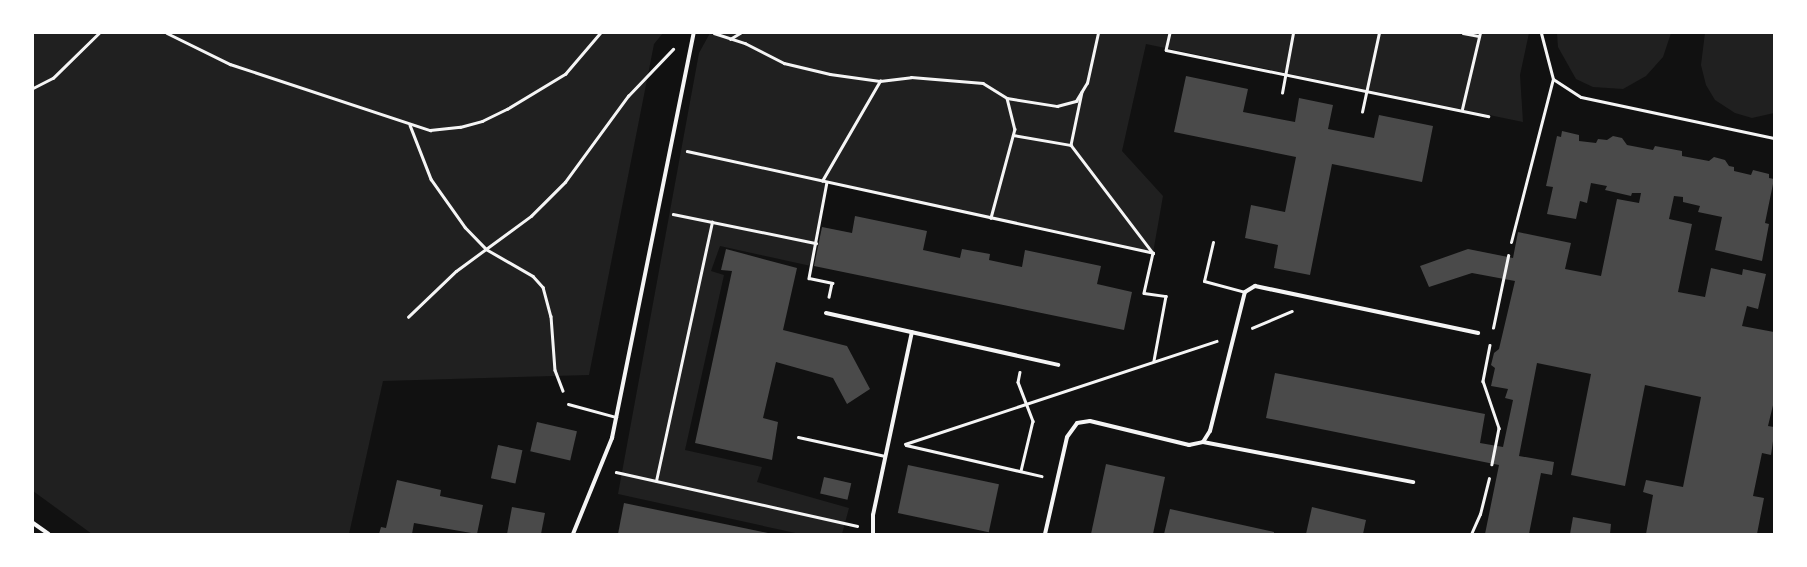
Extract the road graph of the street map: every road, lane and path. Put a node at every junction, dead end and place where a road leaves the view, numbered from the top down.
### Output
1 (99, 33) edge
2 (167, 33) edge
3 (600, 33) edge
4 (694, 33) edge
5 (714, 33) edge
6 (740, 33) edge
7 (1098, 33) edge
8 (1170, 33) edge
9 (1293, 33) edge
10 (1379, 33) edge
11 (1463, 33) edge
12 (1542, 33) edge
13 (1479, 35) edge
14 (730, 39) junction
15 (678, 44) dead end
16 (1285, 75) junction
17 (1553, 79) junction
18 (880, 81) junction
19 (33, 88) edge
20 (1367, 91) junction
21 (1082, 92) junction
22 (1282, 93) dead end
23 (1007, 98) junction
24 (1462, 109) junction
25 (1362, 112) dead end
26 (1488, 116) dead end
27 (410, 125) junction
28 (1013, 135) junction
29 (1774, 138) edge
30 (1071, 145) junction
31 (669, 147) junction
32 (822, 181) junction
33 (827, 182) junction
34 (657, 211) junction
35 (991, 218) junction
36 (712, 222) junction
37 (1213, 242) dead end
38 (1511, 242) joint
39 (816, 243) junction
40 (486, 249) junction
41 (1153, 253) junction
42 (1245, 292) junction
43 (1320, 300) junction
44 (826, 313) joint
45 (408, 317) dead end
46 (912, 332) junction
47 (1478, 333) dead end
48 (1234, 335) junction
49 (1492, 336) dead end
50 (1490, 344) dead end
51 (1023, 357) junction
52 (1154, 361) junction
53 (1058, 365) dead end
54 (568, 404) joint
55 (1026, 404) junction
56 (616, 418) junction
57 (798, 437) dead end
58 (1203, 442) junction
59 (904, 444) junction
60 (886, 450) junction
61 (885, 456) junction
62 (601, 468) junction
63 (1021, 471) junction
64 (1489, 478) joint
65 (1057, 480) junction
66 (656, 481) junction
67 (1413, 482) dead end
68 (33, 523) edge
69 (873, 532) edge
70 (49, 534) edge
71 (573, 534) edge
72 (1045, 534) edge
73 (1471, 534) edge

1 - 19 path
2 - 27 path
3 - 27 path
4 - 31 street
5 - 14 path
6 - 14 path
7 - 21 path
8 - 16 path
9 - 16 path
10 - 20 path
11 - 13 path
12 - 17 lane
13 - 24 path
14 - 18 path
15 - 40 path
16 - 20 path
16 - 22 path
17 - 29 lane
17 - 38 lane
18 - 23 path
18 - 32 path
20 - 24 path
20 - 25 path
21 - 23 path
21 - 30 path
23 - 28 path
24 - 26 path
27 - 40 path
28 - 30 path
28 - 35 path
30 - 41 path
31 - 32 path
31 - 34 street
32 - 33 path
33 - 35 path
33 - 39 path
34 - 36 path
34 - 56 street
35 - 41 path
36 - 39 path
36 - 66 path
37 - 42 lane
38 - 49 path
39 - 44 path
40 - 45 path
40 - 54 path
41 - 52 path
42 - 43 street
42 - 48 street
43 - 47 street
43 - 48 path
44 - 46 street
46 - 51 street
46 - 60 street
48 - 52 path
48 - 58 street
50 - 64 path
51 - 53 street
51 - 55 path
52 - 55 path
54 - 56 lane
55 - 59 path
55 - 63 path
56 - 62 street
57 - 61 lane
58 - 65 street
58 - 67 street
59 - 60 path
59 - 63 path
60 - 61 street
61 - 69 street
62 - 66 path
62 - 71 street
63 - 65 path
64 - 73 lane
65 - 72 street
66 - 69 path
68 - 70 street

